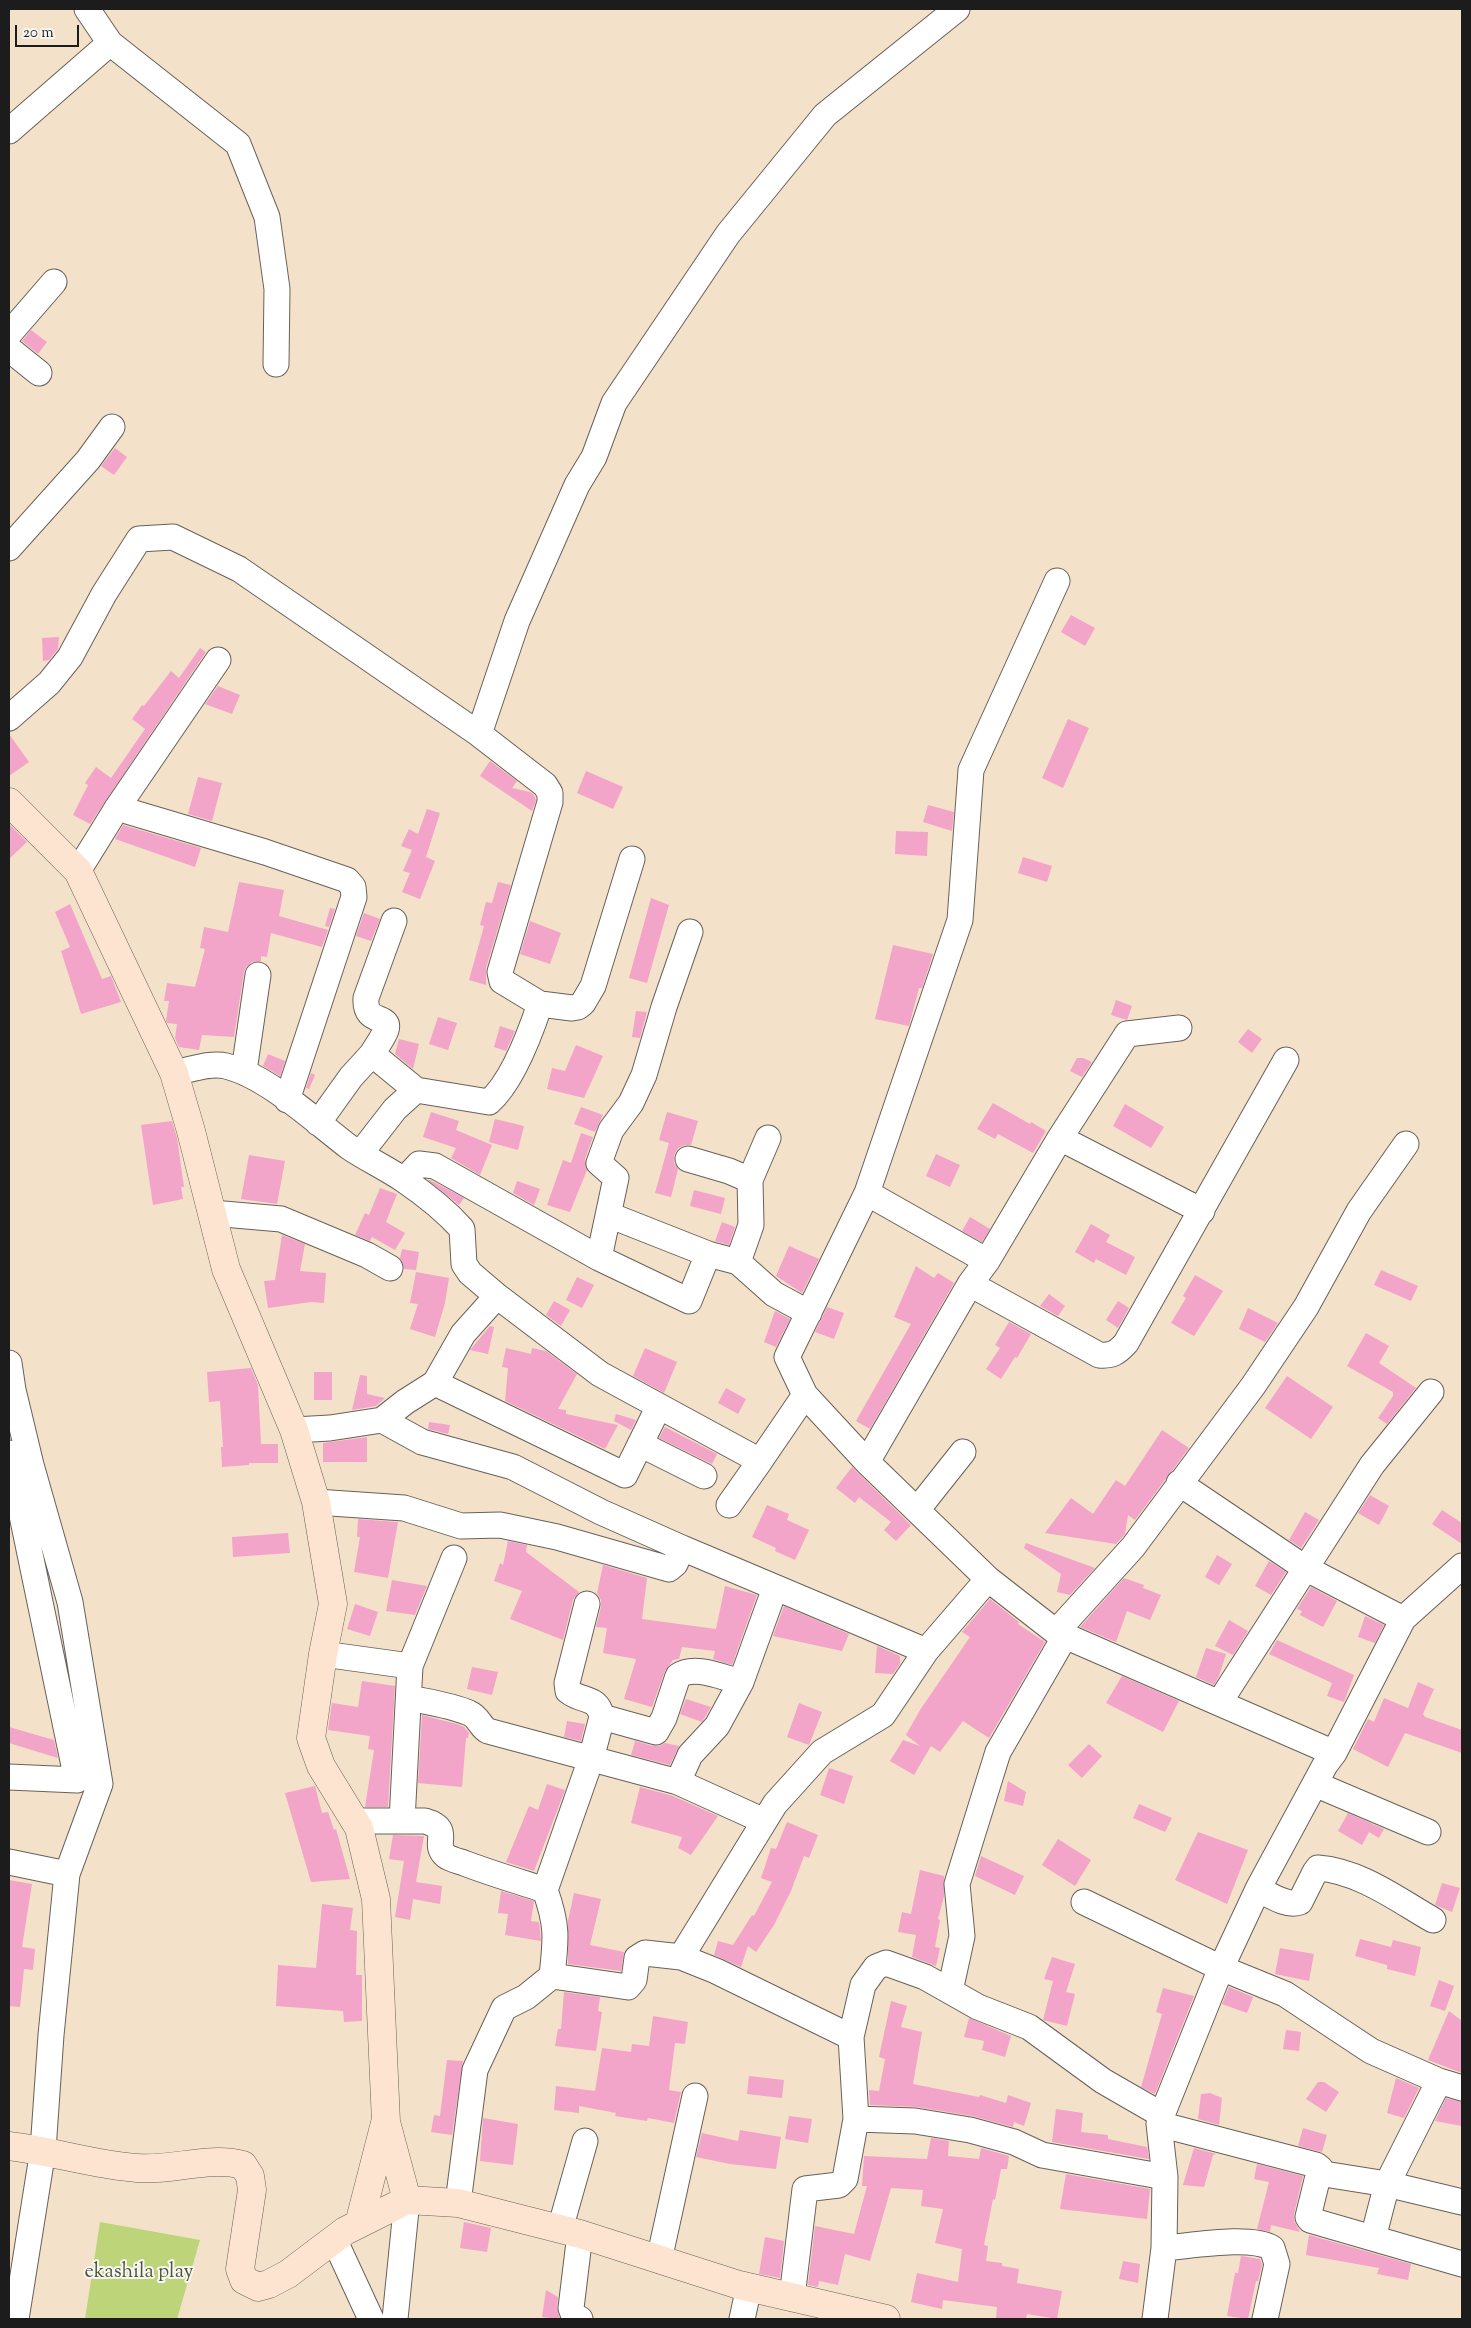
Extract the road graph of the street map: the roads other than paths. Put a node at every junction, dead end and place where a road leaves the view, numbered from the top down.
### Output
1 (87, 9) edge
2 (957, 9) edge
3 (110, 44) junction
4 (9, 131) edge
5 (54, 282) dead end
6 (9, 334) edge
7 (9, 349) edge
8 (276, 364) dead end
9 (39, 373) dead end
10 (112, 427) dead end
11 (9, 548) edge
12 (1057, 581) dead end
13 (218, 660) dead end
14 (9, 718) edge
15 (479, 734) junction
16 (9, 802) edge
17 (116, 808) junction
18 (632, 859) dead end
19 (78, 871) junction
20 (394, 921) dead end
21 (690, 932) dead end
22 (258, 975) dead end
23 (540, 1004) junction
24 (1179, 1028) dead end
25 (372, 1054) junction
26 (1286, 1060) dead end
27 (244, 1071) junction
28 (174, 1073) junction
29 (416, 1090) junction
30 (287, 1100) junction
31 (318, 1123) junction
32 (768, 1138) dead end
33 (1060, 1138) junction
34 (1406, 1144) dead end
35 (360, 1154) junction
36 (688, 1159) dead end
37 (404, 1180) junction
38 (750, 1180) junction
39 (867, 1193) junction
40 (1202, 1211) junction
41 (212, 1212) junction
42 (609, 1215) junction
43 (708, 1254) junction
44 (599, 1258) junction
45 (987, 1261) junction
46 (738, 1262) junction
47 (390, 1268) dead end
48 (970, 1284) junction
49 (497, 1296) junction
50 (809, 1313) junction
51 (9, 1363) edge
52 (435, 1383) junction
53 (1432, 1392) dead end
54 (805, 1396) junction
55 (659, 1406) junction
56 (382, 1420) junction
57 (294, 1430) junction
58 (640, 1444) junction
59 (963, 1452) dead end
60 (9, 1454) edge
61 (760, 1461) junction
62 (867, 1462) junction
63 (704, 1476) dead end
64 (1179, 1483) junction
65 (316, 1502) junction
66 (729, 1504) dead end
67 (917, 1510) junction
68 (682, 1548) junction
69 (454, 1558) dead end
70 (1462, 1566) edge
71 (1305, 1568) junction
72 (988, 1579) junction
73 (775, 1588) junction
74 (587, 1604) dead end
75 (1403, 1619) junction
76 (1061, 1634) junction
77 (926, 1651) junction
78 (323, 1654) junction
79 (410, 1666) junction
80 (741, 1682) junction
81 (409, 1698) junction
82 (1219, 1703) junction
83 (602, 1717) junction
84 (1334, 1753) junction
85 (591, 1759) junction
86 (9, 1777) edge
87 (678, 1782) junction
88 (1315, 1784) junction
89 (354, 1821) junction
90 (402, 1821) junction
91 (764, 1821) junction
92 (1428, 1832) dead end
93 (9, 1862) edge
94 (67, 1874) junction
95 (1258, 1889) junction
96 (544, 1890) junction
97 (1084, 1902) dead end
98 (1433, 1920) dead end
99 (681, 1957) junction
100 (1221, 1968) junction
101 (552, 1976) junction
102 (950, 1991) junction
103 (851, 2037) junction
104 (1451, 2085) edge
105 (695, 2096) dead end
106 (856, 2119) junction
107 (1161, 2120) junction
108 (386, 2122) junction
109 (585, 2141) dead end
110 (9, 2146) edge
111 (43, 2150) junction
112 (1318, 2173) junction
113 (1164, 2177) junction
114 (1387, 2184) junction
115 (407, 2200) junction
116 (1462, 2202) edge
117 (458, 2203) junction
118 (359, 2224) junction
119 (570, 2232) junction
120 (1373, 2238) junction
121 (334, 2239) junction
122 (1164, 2248) junction
123 (659, 2260) junction
124 (1462, 2264) edge
125 (749, 2287) junction
126 (792, 2297) junction
127 (16, 2319) edge
128 (371, 2319) edge
129 (394, 2319) edge
130 (580, 2319) edge
131 (742, 2319) edge
132 (886, 2319) edge
133 (1155, 2319) edge
134 (1265, 2319) edge

1 - 3 street
2 - 15 street
3 - 4 street
3 - 8 street
5 - 6 street
7 - 9 street
10 - 11 street
12 - 39 street
13 - 17 street
14 - 15 street
15 - 23 street
16 - 19 street
17 - 19 street
17 - 30 street
18 - 23 street
19 - 28 street
20 - 25 street
21 - 42 street
22 - 27 street
23 - 29 street
24 - 33 street
25 - 29 street
25 - 31 street
26 - 40 street
27 - 28 street
27 - 30 street
28 - 41 street
29 - 35 street
30 - 31 street
31 - 35 street
32 - 38 street
33 - 40 street
33 - 45 street
34 - 64 street
35 - 37 street
36 - 38 street
37 - 44 street
37 - 49 street
38 - 46 street
39 - 45 street
39 - 50 street
40 - 48 street
41 - 47 street
41 - 57 street
42 - 43 street
42 - 44 street
43 - 44 street
43 - 46 street
45 - 48 street
46 - 50 street
48 - 62 street
49 - 52 street
49 - 55 street
50 - 54 street
51 - 94 street
52 - 56 street
52 - 58 street
53 - 71 street
54 - 61 street
54 - 62 street
55 - 58 street
55 - 61 street
56 - 57 street
56 - 68 street
57 - 65 street
58 - 63 street
59 - 67 street
60 - 86 street
61 - 66 street
62 - 67 street
64 - 71 street
64 - 76 street
65 - 68 street
65 - 78 street
67 - 72 street
68 - 73 street
69 - 79 street
70 - 75 street
71 - 75 street
71 - 82 street
72 - 76 street
72 - 77 street
73 - 77 street
73 - 80 street
74 - 83 street
75 - 84 street
76 - 82 street
76 - 102 street
77 - 91 street
78 - 79 street
78 - 89 street
79 - 81 street
80 - 83 street
80 - 87 street
81 - 85 street
81 - 90 street
82 - 84 street
83 - 85 street
84 - 88 street
85 - 87 street
85 - 96 street
87 - 91 street
88 - 92 street
88 - 95 street
89 - 90 street
89 - 108 street
90 - 96 street
91 - 99 street
93 - 94 street
94 - 111 street
95 - 98 street
95 - 100 street
96 - 101 street
97 - 100 street
99 - 101 street
99 - 103 street
100 - 104 street
100 - 107 street
101 - 117 street
102 - 103 street
102 - 107 street
103 - 106 street
104 - 114 street
105 - 123 street
106 - 113 street
106 - 126 street
107 - 112 street
107 - 113 street
108 - 115 street
108 - 118 street
109 - 119 street
110 - 111 street
111 - 121 street
111 - 127 street
112 - 114 street
112 - 120 street
113 - 122 street
114 - 116 street
114 - 120 street
115 - 117 street
115 - 118 street
115 - 129 street
117 - 119 street
118 - 121 street
119 - 123 street
119 - 130 street
120 - 124 street
121 - 128 street
122 - 133 street
122 - 134 street
123 - 125 street
125 - 126 street
125 - 131 street
126 - 132 street

